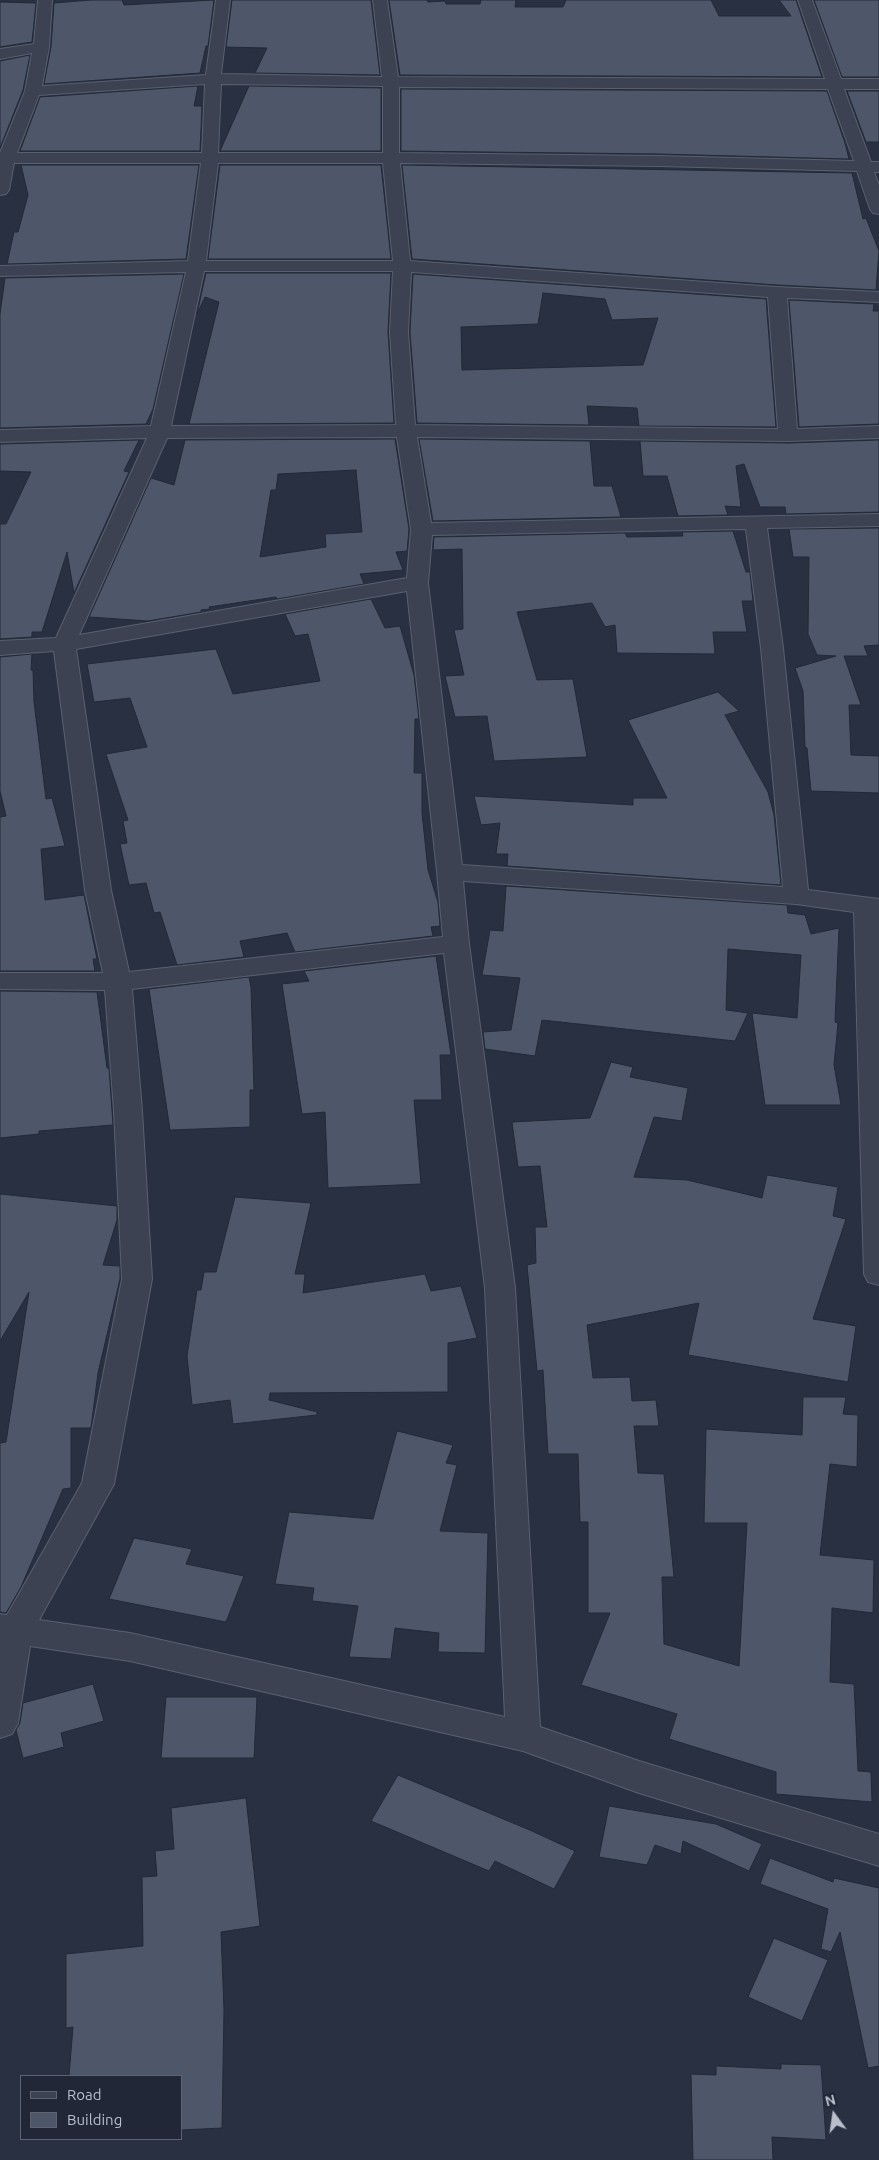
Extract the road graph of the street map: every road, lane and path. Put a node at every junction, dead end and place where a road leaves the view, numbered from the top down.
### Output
1 (46, 0) edge
2 (223, 0) edge
3 (380, 0) edge
4 (805, 0) edge
5 (41, 47) junction
6 (0, 54) edge
7 (213, 80) junction
8 (391, 82) junction
9 (833, 84) junction
10 (879, 84) edge
11 (33, 90) junction
12 (4, 158) edge
13 (210, 158) junction
14 (391, 158) junction
15 (872, 167) edge
16 (0, 190) edge
17 (879, 209) edge
18 (196, 266) junction
19 (402, 266) junction
20 (0, 271) edge
21 (776, 292) junction
22 (879, 297) edge
23 (406, 431) junction
24 (160, 432) junction
25 (879, 432) edge
26 (788, 435) junction
27 (0, 436) edge
28 (879, 520) edge
29 (756, 524) junction
30 (422, 529) junction
31 (418, 583) junction
32 (64, 644) junction
33 (0, 648) edge
34 (450, 872) junction
35 (796, 896) junction
36 (873, 907) edge
37 (456, 944) junction
38 (0, 980) edge
39 (118, 982) junction
40 (879, 1274) edge
41 (8, 1630) edge
42 (0, 1723) edge
43 (523, 1736) junction
44 (879, 1850) edge

1 - 5 street
2 - 7 street
3 - 8 street
4 - 9 street
5 - 6 street
5 - 11 street
7 - 8 street
7 - 11 street
7 - 13 street
8 - 9 street
8 - 14 street
9 - 10 street
9 - 15 street
11 - 12 street
12 - 13 street
12 - 16 street
13 - 14 street
13 - 18 street
14 - 15 street
14 - 19 street
15 - 17 street
18 - 19 street
18 - 20 street
18 - 24 street
19 - 21 street
19 - 23 street
21 - 22 street
21 - 26 street
23 - 24 street
23 - 26 street
23 - 30 street
24 - 27 street
24 - 32 street
25 - 26 street
28 - 29 street
29 - 30 street
29 - 35 street
30 - 31 street
31 - 32 street
31 - 34 street
32 - 33 street
32 - 39 street
34 - 35 street
34 - 37 street
35 - 36 street
36 - 40 street
37 - 39 street
37 - 43 street
38 - 39 street
39 - 41 street
41 - 42 street
41 - 43 street
43 - 44 street

